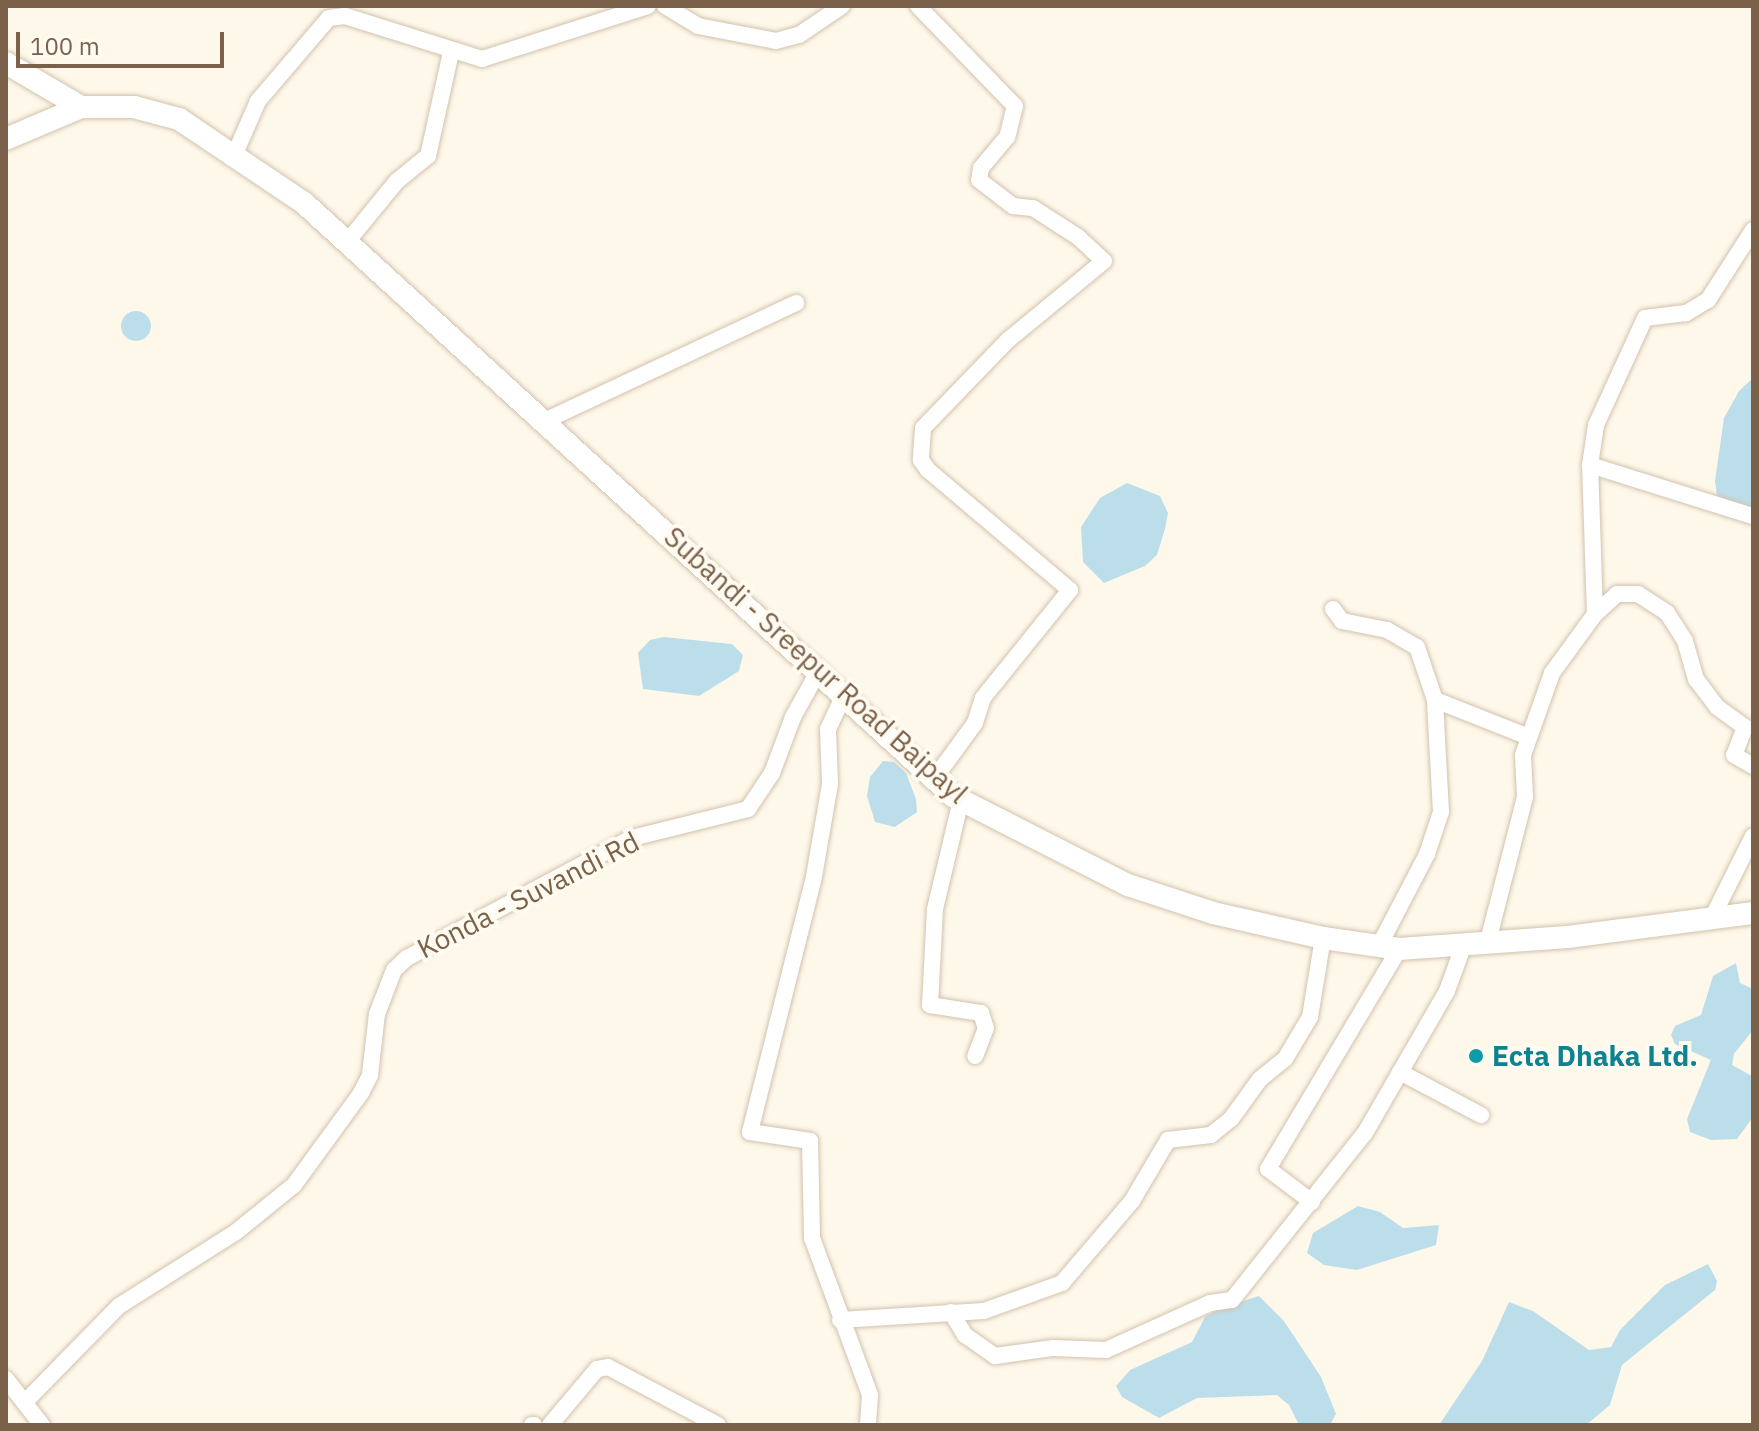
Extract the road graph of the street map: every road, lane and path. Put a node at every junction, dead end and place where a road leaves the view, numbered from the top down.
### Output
1 (648, 6) edge
2 (665, 6) edge
3 (842, 6) edge
4 (918, 6) edge
5 (451, 52) junction
6 (6, 63) edge
7 (81, 107) junction
8 (6, 139) edge
9 (234, 156) junction
10 (1753, 230) edge
11 (347, 242) junction
12 (796, 303) dead end
13 (540, 423) junction
14 (1590, 465) junction
15 (1753, 516) edge
16 (1333, 609) dead end
17 (1595, 614) junction
18 (819, 670) junction
19 (844, 695) junction
20 (1435, 700) junction
21 (1529, 737) junction
22 (1753, 766) edge
23 (934, 779) junction
24 (961, 800) junction
25 (1753, 836) edge
26 (1753, 913) edge
27 (1713, 916) junction
28 (1323, 938) junction
29 (1464, 944) junction
30 (1487, 945) junction
31 (1389, 947) junction
32 (975, 1056) dead end
33 (1400, 1072) junction
34 (1481, 1115) dead end
35 (1312, 1202) junction
36 (951, 1312) junction
37 (840, 1320) junction
38 (6, 1379) edge
39 (25, 1402) junction
40 (42, 1425) edge
41 (550, 1425) edge
42 (718, 1425) edge
43 (868, 1425) edge

1 - 5 street
2 - 3 street
4 - 23 street
5 - 9 street
5 - 11 street
6 - 7 street
7 - 8 street, Subandi - Sreepur Road Baipayl
7 - 9 street, Subandi - Sreepur Road Baipayl
9 - 11 street, Subandi - Sreepur Road Baipayl
10 - 14 street
11 - 13 street, Subandi - Sreepur Road Baipayl
12 - 13 street
13 - 18 street, Subandi - Sreepur Road Baipayl
14 - 15 street
14 - 17 street
16 - 20 street
17 - 21 street
17 - 22 street
18 - 19 street, Subandi - Sreepur Road Baipayl
18 - 39 street, Konda - Suvandi Rd
19 - 23 street, Subandi - Sreepur Road Baipayl
19 - 37 street
20 - 21 street
20 - 31 street
21 - 30 street
23 - 24 street, Subandi - Sreepur Road Baipayl
24 - 28 street, Subandi - Sreepur Road Baipayl
24 - 32 street
25 - 27 street
26 - 27 street, Subandi - Sreepur Road Baipayl
27 - 30 street, Subandi - Sreepur Road Baipayl
28 - 31 street, Subandi - Sreepur Road Baipayl
28 - 36 street
29 - 30 street, Subandi - Sreepur Road Baipayl
29 - 31 street, Subandi - Sreepur Road Baipayl
29 - 33 street
31 - 35 street
33 - 34 street
33 - 35 street
35 - 36 street
36 - 37 street
37 - 43 street
38 - 39 street
39 - 40 street
41 - 42 street

